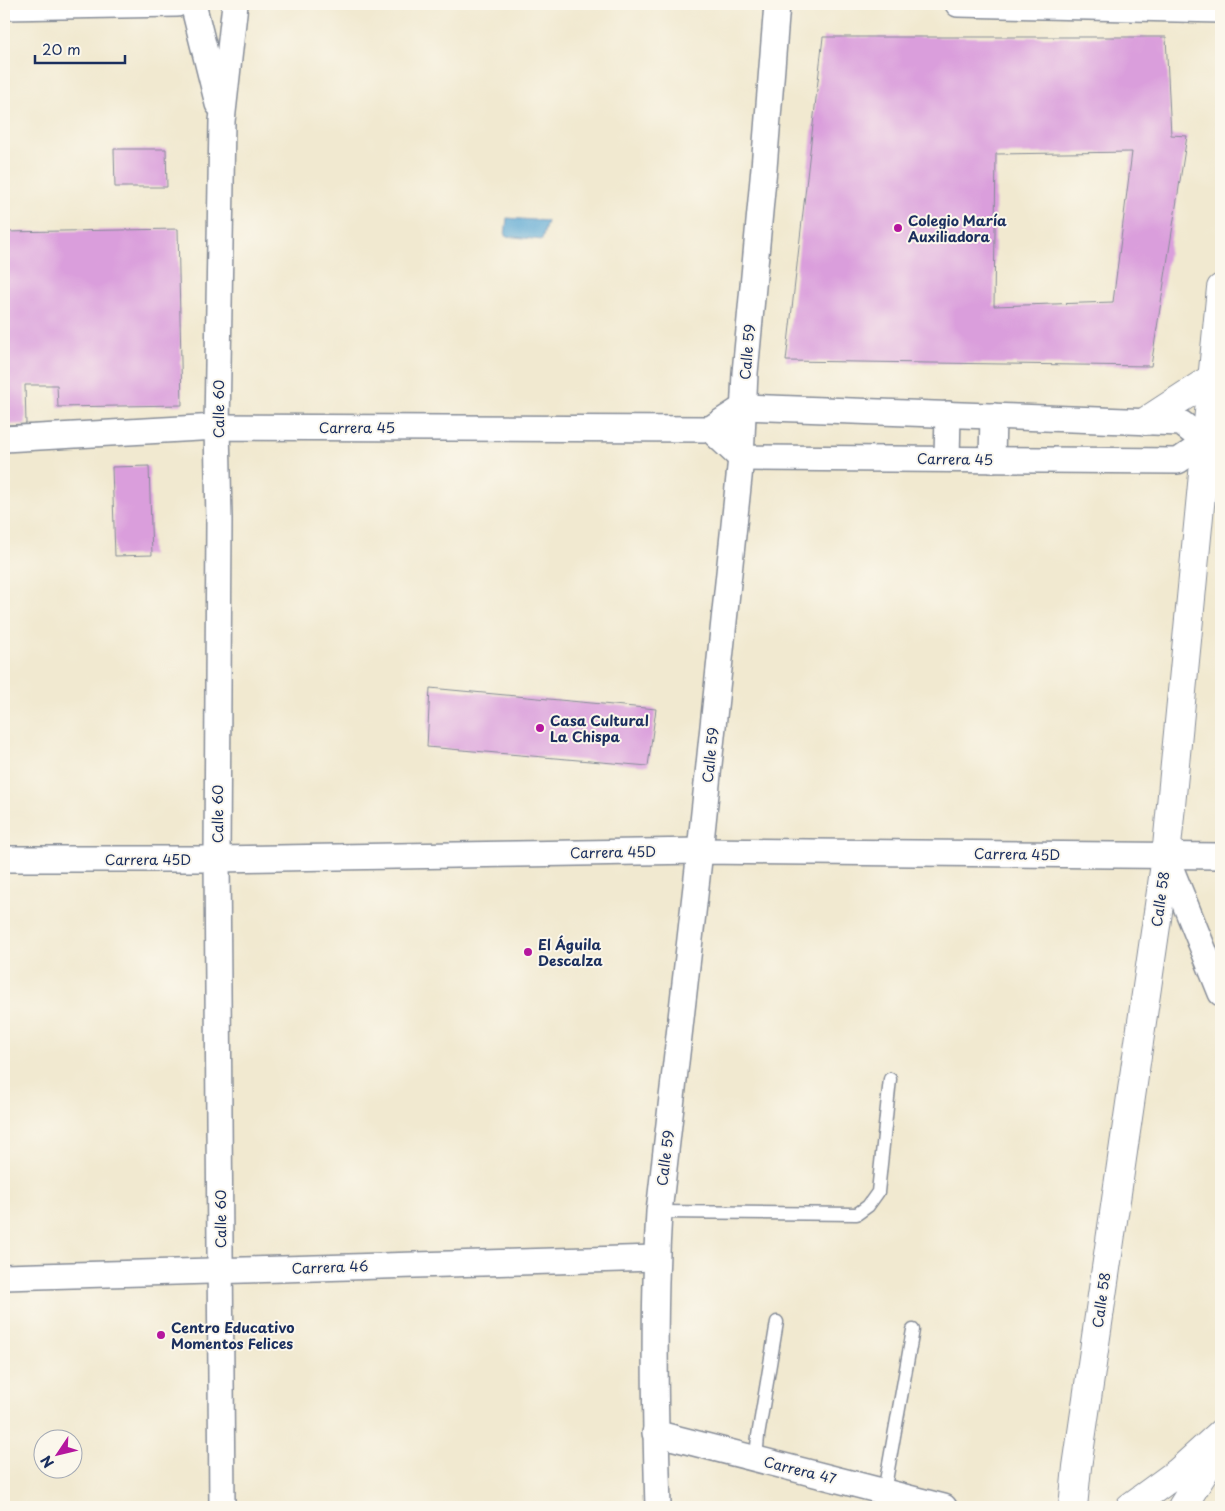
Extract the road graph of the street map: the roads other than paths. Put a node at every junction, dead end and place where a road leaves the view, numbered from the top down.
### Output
1 (177, 4) edge
2 (193, 4) edge
3 (235, 4) edge
4 (777, 4) edge
5 (958, 4) edge
6 (4, 7) edge
7 (1221, 10) edge
8 (222, 121) junction
9 (1221, 288) edge
10 (1212, 378) junction
11 (744, 407) junction
12 (948, 414) junction
13 (993, 416) junction
14 (1135, 421) junction
15 (217, 427) junction
16 (710, 429) junction
17 (4, 439) edge
18 (1214, 442) edge
19 (742, 458) junction
20 (947, 459) junction
21 (992, 460) junction
22 (1123, 461) junction
23 (700, 851) junction
24 (1166, 856) junction
25 (1221, 856) edge
26 (4, 859) edge
27 (217, 859) junction
28 (1221, 993) edge
29 (890, 1079) dead end
30 (659, 1212) junction
31 (656, 1258) junction
32 (220, 1270) junction
33 (4, 1277) edge
34 (777, 1322) dead end
35 (913, 1330) dead end
36 (656, 1433) junction
37 (1221, 1433) edge
38 (1221, 1445) edge
39 (756, 1459) junction
40 (884, 1492) junction
41 (222, 1507) edge
42 (658, 1507) edge
43 (944, 1507) edge
44 (1073, 1507) edge
45 (1130, 1507) edge
46 (1182, 1507) edge

1 - 6 street
2 - 8 street, Calle 60
3 - 8 street, Calle 60
4 - 11 street, Calle 59
5 - 7 street
8 - 15 street, Calle 60
9 - 10 main road, Calle 58
10 - 14 main road
10 - 18 main road, Calle 58
11 - 12 street
11 - 16 street
11 - 19 street, Calle 59
12 - 13 street
12 - 20 street
13 - 14 street
13 - 21 street
14 - 18 street
14 - 22 street
15 - 16 street, Carrera 45
15 - 17 street, Carrera 45
15 - 27 street, Calle 60
16 - 19 street
18 - 22 street, Carrera 45
18 - 24 main road, Calle 58
19 - 20 street, Carrera 45
19 - 23 street, Calle 59
20 - 21 street, Carrera 45
21 - 22 street, Carrera 45
23 - 24 street, Carrera 45D
23 - 27 street, Carrera 45D
23 - 30 street, Calle 59
24 - 25 street, Carrera 45D
24 - 28 street
24 - 44 main road, Calle 58
26 - 27 street, Carrera 45D
27 - 32 street, Calle 60
29 - 30 lane
30 - 31 street, Calle 59
31 - 32 street, Carrera 46
31 - 36 street, Calle 59
32 - 33 street, Carrera 46
32 - 41 street, Calle 60
34 - 39 lane
35 - 40 lane
36 - 39 street, Carrera 47
36 - 42 street, Calle 59
37 - 45 main road
38 - 46 main road
39 - 40 street, Carrera 47
40 - 43 street, Carrera 47

